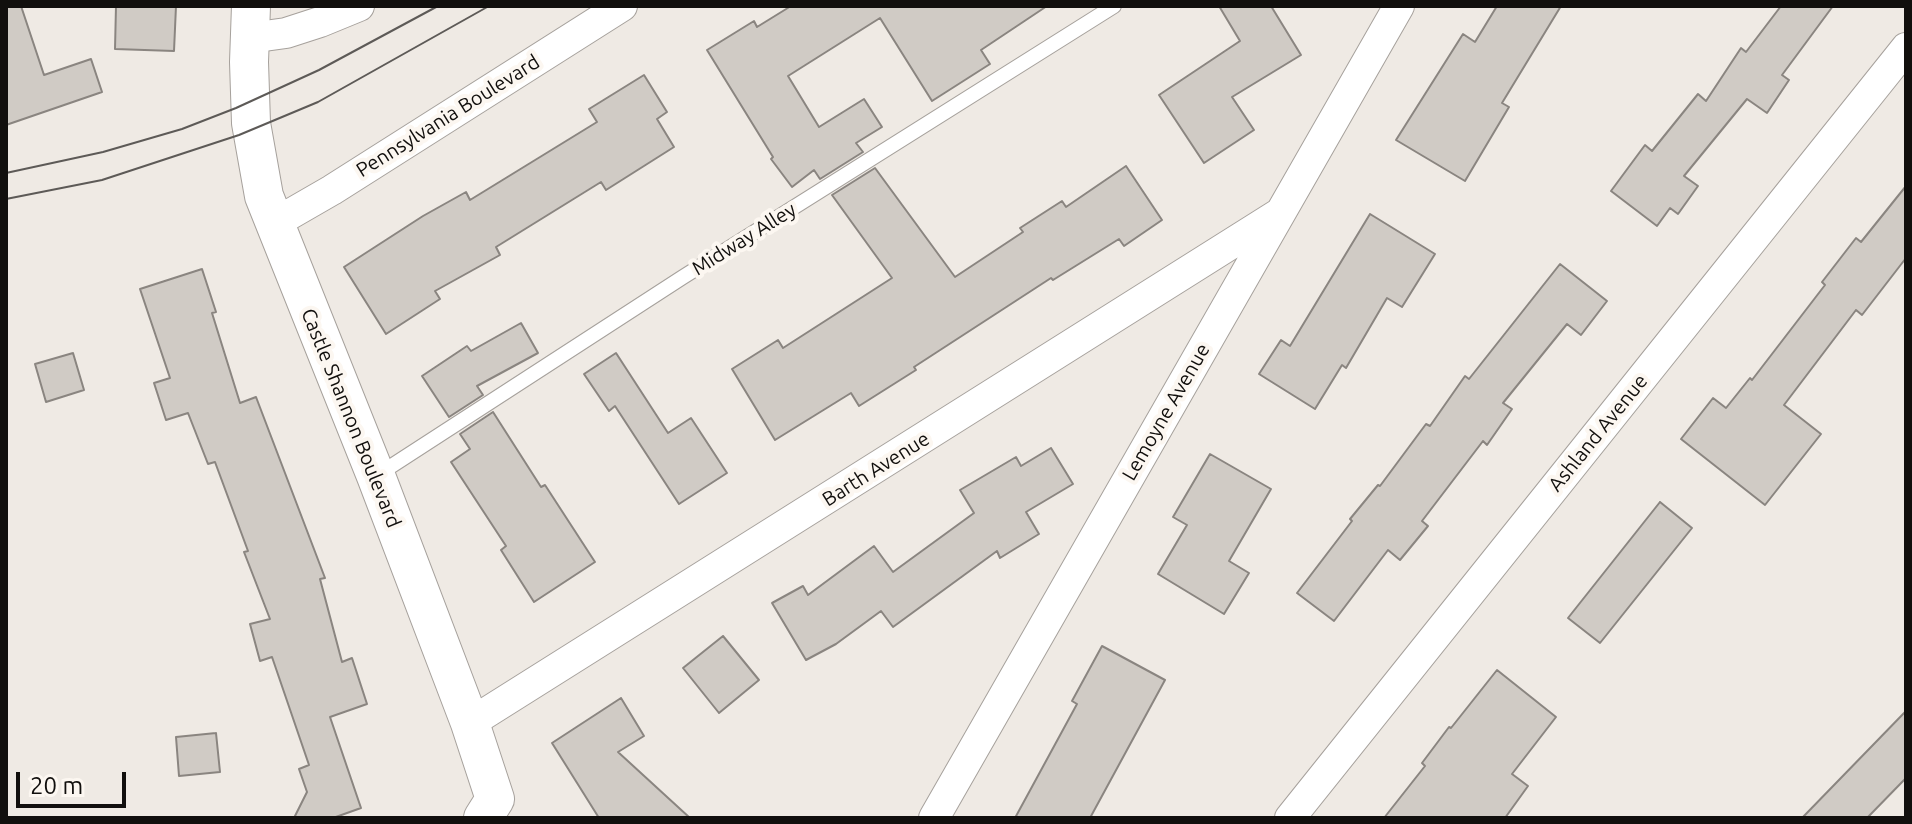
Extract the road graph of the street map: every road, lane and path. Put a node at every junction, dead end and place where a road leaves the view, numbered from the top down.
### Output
1 (359, 6) edge
2 (622, 6) edge
3 (1114, 6) edge
4 (1399, 6) edge
5 (251, 22) edge
6 (1906, 48) edge
7 (1280, 213) junction
8 (273, 224) junction
9 (376, 476) junction
10 (470, 723) junction
11 (494, 812) edge
12 (934, 818) edge
13 (1290, 818) edge

1 - 5 street
2 - 8 street, Pennsylvania Boulevard
3 - 9 lane, Midway Alley
4 - 7 street, Lemoyne Avenue
5 - 8 street, Castle Shannon Boulevard
6 - 13 street, Ashland Avenue
7 - 10 street, Barth Avenue
7 - 12 street, Lemoyne Avenue
8 - 9 street, Castle Shannon Boulevard
9 - 10 street, Castle Shannon Boulevard
10 - 11 street, Castle Shannon Boulevard

